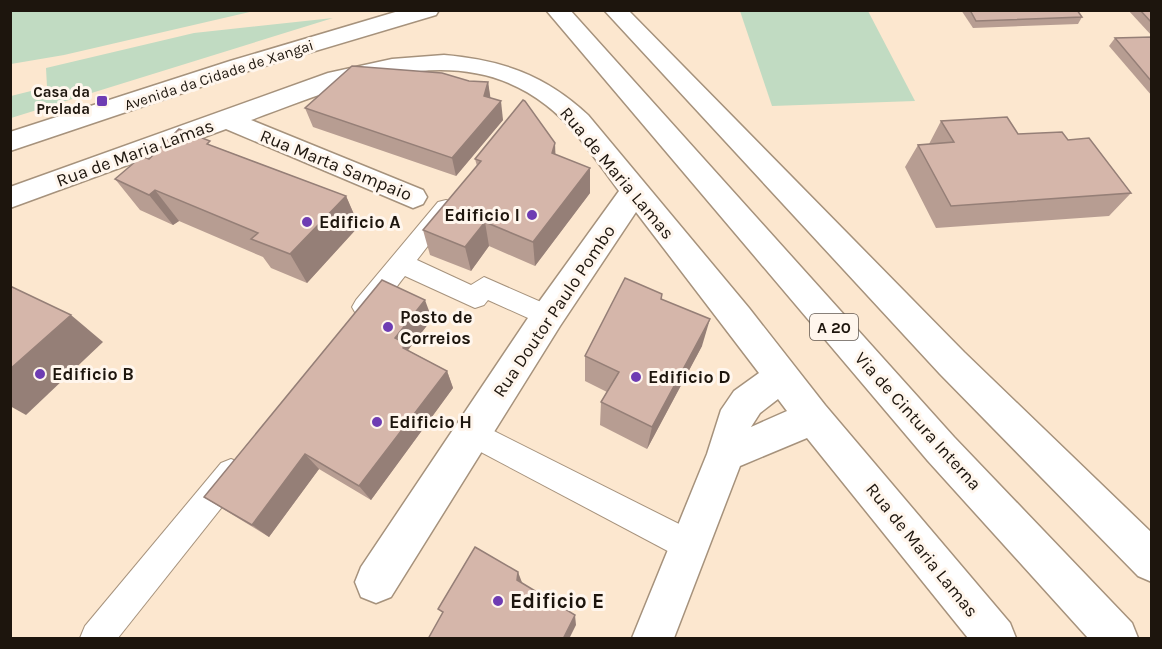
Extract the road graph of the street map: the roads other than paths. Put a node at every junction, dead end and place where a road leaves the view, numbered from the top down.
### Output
1 (428, 10) edge
2 (557, 10) edge
3 (615, 10) edge
4 (228, 120) junction
5 (10, 142) edge
6 (634, 192) junction
7 (413, 197) joint
8 (10, 198) edge
9 (401, 263) junction
10 (548, 316) junction
11 (348, 328) edge
12 (781, 377) junction
13 (812, 417) junction
14 (472, 433) junction
15 (726, 454) junction
16 (244, 457) edge
17 (690, 546) junction
18 (1152, 562) edge
19 (376, 582) dead end
20 (97, 639) edge
21 (653, 639) edge
22 (995, 639) edge
23 (1117, 639) edge

1 - 5 main road, Avenida da Cidade de Xangai
2 - 23 main road, Via de Cintura Interna / A 20
3 - 18 main road
4 - 6 main road, Rua de Maria Lamas
4 - 7 main road, Rua Marta Sampaio
4 - 8 main road, Rua de Maria Lamas
6 - 10 main road, Rua Doutor Paulo Pombo
6 - 12 main road, Rua de Maria Lamas
7 - 9 street, Rua Marta Sampaio
9 - 10 street
9 - 11 street
10 - 14 main road, Rua Doutor Paulo Pombo
12 - 13 main road, Rua de Maria Lamas
12 - 15 main road
13 - 15 main road
13 - 22 main road, Rua de Maria Lamas
14 - 17 street
14 - 19 main road, Rua Doutor Paulo Pombo
15 - 17 main road
16 - 20 street
17 - 21 main road

